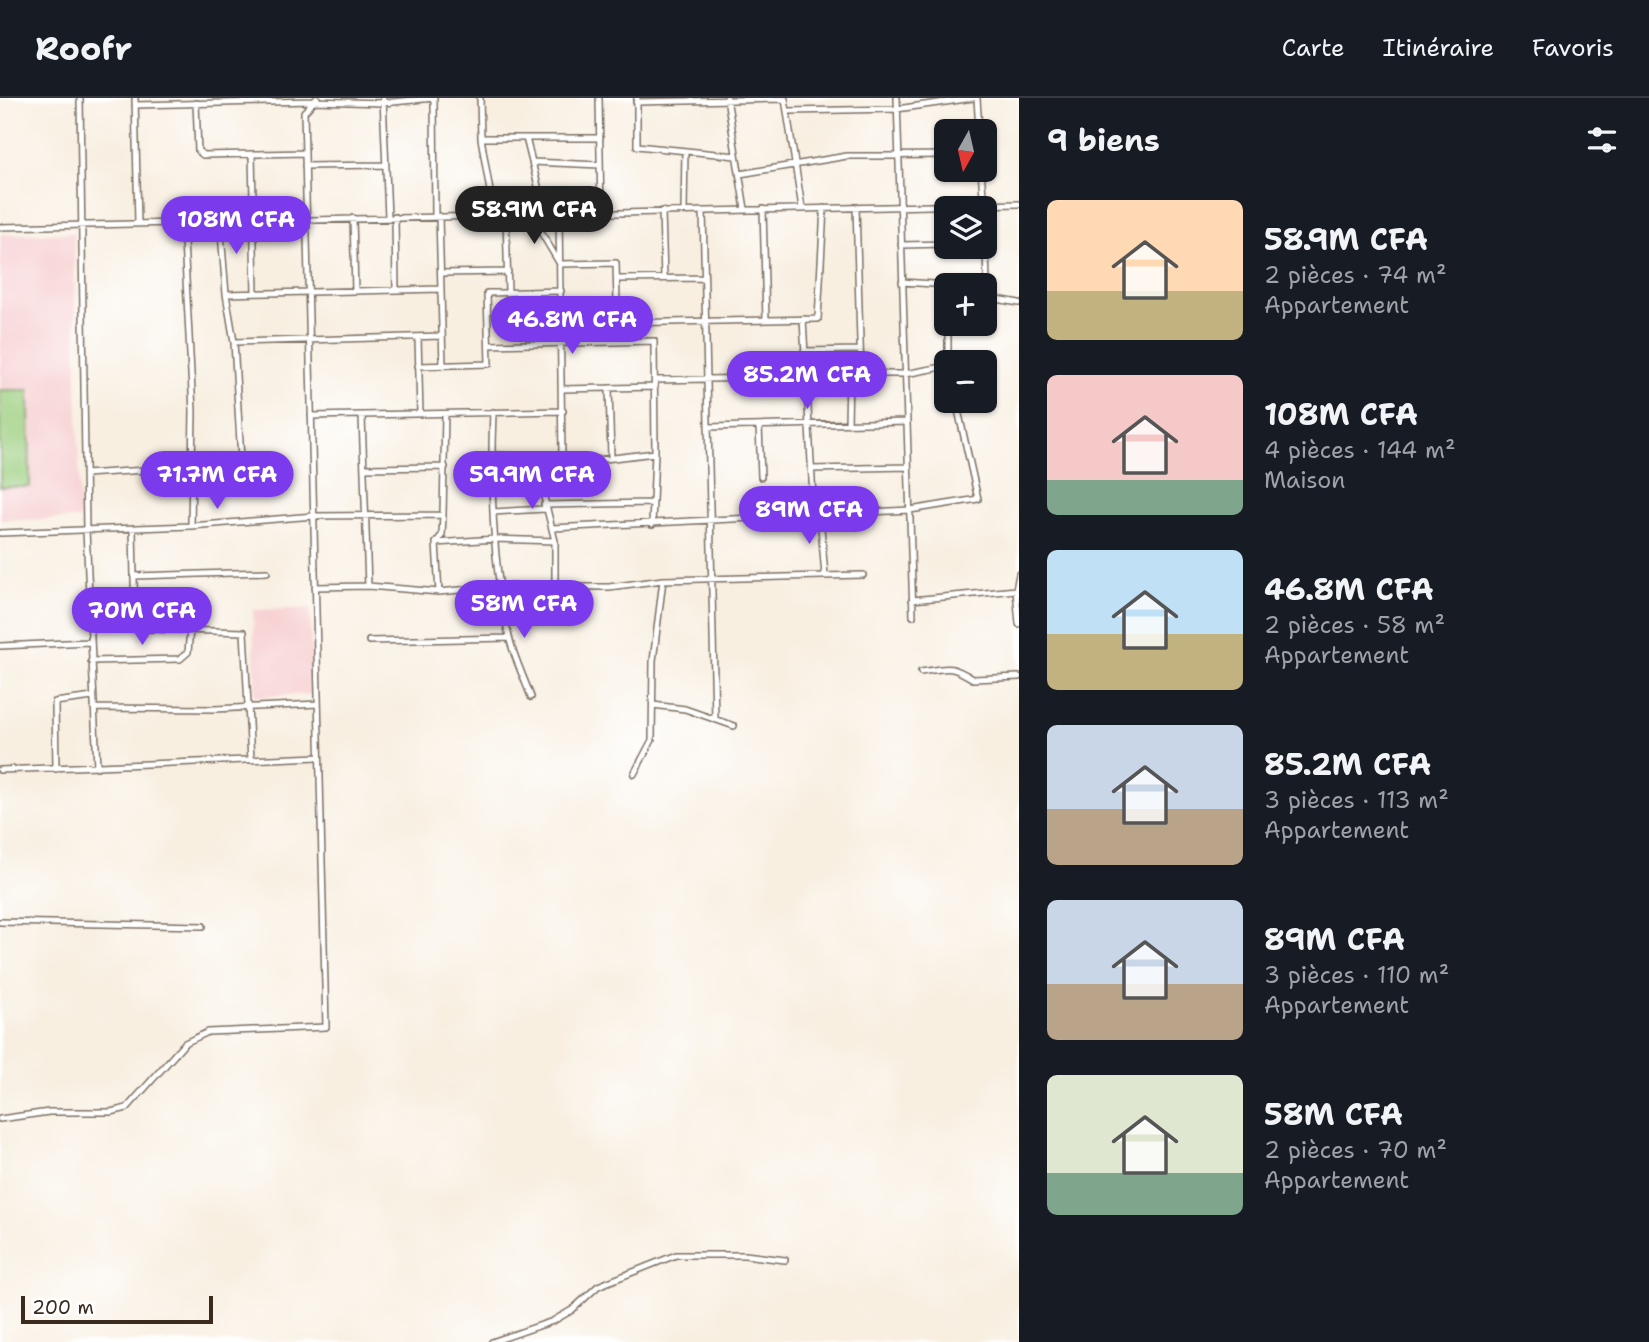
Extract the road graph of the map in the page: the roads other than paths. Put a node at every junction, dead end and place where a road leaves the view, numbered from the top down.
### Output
1 (80, 98) edge
2 (481, 98) edge
3 (599, 98) edge
4 (897, 98) edge
5 (936, 98) edge
6 (975, 98) edge
7 (316, 99) edge
8 (727, 99) edge
9 (383, 100) edge
10 (636, 100) edge
11 (135, 101) edge
12 (196, 103) junction
13 (936, 105) junction
14 (897, 108) junction
15 (789, 111) junction
16 (978, 119) edge
17 (481, 138) junction
18 (526, 138) junction
19 (600, 138) junction
20 (685, 151) junction
21 (305, 153) junction
22 (252, 154) junction
23 (934, 155) edge
24 (736, 156) junction
25 (898, 156) junction
26 (532, 163) junction
27 (796, 163) junction
28 (386, 165) junction
29 (600, 165) junction
30 (305, 166) junction
31 (740, 174) junction
32 (1019, 204) edge
33 (997, 205) edge
34 (900, 206) junction
35 (934, 206) edge
36 (856, 207) junction
37 (802, 208) junction
38 (824, 208) junction
39 (746, 209) junction
40 (763, 209) junction
41 (662, 211) junction
42 (684, 211) junction
43 (702, 211) junction
44 (601, 213) junction
45 (530, 214) junction
46 (545, 214) junction
47 (559, 214) junction
48 (494, 215) junction
49 (506, 215) junction
50 (437, 216) junction
51 (391, 217) junction
52 (353, 218) junction
53 (306, 219) junction
54 (254, 220) junction
55 (220, 221) junction
56 (183, 222) junction
57 (138, 223) junction
58 (80, 224) junction
59 (0, 227) edge
60 (934, 244) edge
61 (901, 245) junction
62 (560, 264) junction
63 (508, 272) junction
64 (441, 273) junction
65 (664, 278) junction
66 (704, 278) junction
67 (617, 279) junction
68 (902, 282) junction
69 (934, 284) edge
70 (441, 289) junction
71 (396, 290) junction
72 (355, 291) junction
73 (561, 291) junction
74 (308, 292) junction
75 (508, 292) junction
76 (256, 293) junction
77 (226, 294) junction
78 (997, 299) edge
79 (1019, 303) edge
80 (803, 319) junction
81 (765, 320) junction
82 (705, 321) junction
83 (618, 323) junction
84 (418, 337) junction
85 (442, 337) junction
86 (309, 341) junction
87 (234, 342) junction
88 (618, 342) junction
89 (562, 343) junction
90 (488, 345) junction
91 (860, 350) junction
92 (804, 351) junction
93 (443, 365) junction
94 (418, 366) junction
95 (934, 367) edge
96 (861, 374) junction
97 (905, 374) junction
98 (805, 377) junction
99 (706, 379) junction
100 (655, 384) junction
101 (609, 388) junction
102 (563, 389) junction
103 (564, 411) junction
104 (493, 412) junction
105 (959, 413) edge
106 (420, 414) junction
107 (445, 414) junction
108 (311, 416) junction
109 (362, 417) junction
110 (907, 422) junction
111 (848, 424) junction
112 (808, 425) junction
113 (760, 426) junction
114 (708, 427) junction
115 (656, 453) junction
116 (491, 455) junction
117 (611, 457) junction
118 (562, 458) junction
119 (241, 459) dead end
120 (191, 467) junction
121 (445, 467) junction
122 (908, 467) junction
123 (364, 468) junction
124 (811, 469) junction
125 (85, 474) junction
126 (761, 477) dead end
127 (652, 503) junction
128 (544, 507) junction
129 (910, 510) junction
130 (493, 512) junction
131 (365, 514) junction
132 (443, 515) junction
133 (817, 515) junction
134 (314, 516) junction
135 (710, 521) junction
136 (652, 525) junction
137 (191, 526) junction
138 (133, 528) junction
139 (552, 528) junction
140 (86, 530) junction
141 (0, 533) edge
142 (495, 539) junction
143 (555, 541) junction
144 (436, 543) junction
145 (267, 572) dead end
146 (1019, 574) edge
147 (863, 575) dead end
148 (135, 576) junction
149 (825, 576) junction
150 (711, 579) junction
151 (663, 580) junction
152 (368, 586) junction
153 (501, 586) junction
154 (315, 587) junction
155 (555, 587) junction
156 (1016, 590) junction
157 (439, 592) junction
158 (912, 600) junction
159 (913, 615) dead end
160 (1019, 624) edge
161 (89, 627) junction
162 (135, 627) junction
163 (190, 629) junction
164 (509, 638) junction
165 (369, 641) dead end
166 (89, 642) junction
167 (0, 646) edge
168 (91, 662) junction
169 (921, 672) dead end
170 (1019, 677) edge
171 (93, 697) junction
172 (531, 697) dead end
173 (318, 704) junction
174 (653, 705) junction
175 (249, 707) junction
176 (94, 708) junction
177 (715, 719) junction
178 (734, 726) dead end
179 (319, 757) junction
180 (251, 760) junction
181 (97, 767) junction
182 (56, 769) junction
183 (0, 771) edge
184 (634, 774) dead end
185 (0, 922) edge
186 (203, 926) dead end
187 (0, 1119) edge
188 (785, 1260) dead end
189 (492, 1342) edge

1 - 58 street
2 - 17 street
3 - 19 street
4 - 14 street
5 - 13 street
6 - 13 street
6 - 16 street
7 - 9 street
7 - 12 street
7 - 21 street
8 - 10 street
8 - 15 street
8 - 24 street
9 - 28 street
9 - 50 street
10 - 20 street
11 - 12 street
11 - 57 street
12 - 22 street
13 - 14 street
14 - 15 street
14 - 25 street
15 - 27 street
17 - 18 street
17 - 48 street
18 - 19 street
18 - 26 street
19 - 29 street
20 - 24 street
20 - 42 street
21 - 22 street
21 - 30 street
22 - 54 street
23 - 25 street
24 - 31 street
25 - 27 street
25 - 34 street
26 - 29 street
26 - 46 street
27 - 31 street
27 - 37 street
28 - 30 street
28 - 51 street
29 - 44 street
30 - 53 street
31 - 39 street
32 - 33 street
34 - 35 street
34 - 36 street
34 - 61 street
36 - 38 street
36 - 91 street
37 - 38 street
37 - 40 street
38 - 80 street
39 - 40 street
39 - 43 street
40 - 81 street
41 - 42 street
41 - 44 street
41 - 65 street
42 - 43 street
43 - 66 street
44 - 47 street
45 - 46 street
45 - 49 street
45 - 62 street
46 - 47 street
47 - 62 street
48 - 49 street
48 - 50 street
49 - 63 street
50 - 51 street
50 - 64 street
51 - 52 street
51 - 71 street
52 - 53 street
52 - 72 street
53 - 54 street
53 - 74 street
54 - 55 street
54 - 76 street
55 - 56 street
55 - 77 street
56 - 57 street
56 - 120 street
57 - 58 street
58 - 59 street
58 - 125 street
60 - 61 street
61 - 68 street
62 - 67 street
62 - 73 street
63 - 64 street
63 - 75 street
64 - 70 street
65 - 66 street
65 - 67 street
66 - 82 street
67 - 83 street
68 - 69 street
68 - 97 street
70 - 71 street
70 - 85 street
71 - 72 street
72 - 74 street
73 - 75 street
73 - 89 street
74 - 76 street
74 - 86 street
75 - 90 street
76 - 77 street
77 - 87 street
78 - 79 street
80 - 81 street
80 - 92 street
81 - 82 street
82 - 83 street
82 - 99 street
83 - 88 street
84 - 85 street
84 - 86 street
84 - 94 street
85 - 93 street
86 - 87 street
86 - 108 street
87 - 119 street
88 - 89 street
88 - 100 street
89 - 90 street
89 - 102 street
90 - 93 street
91 - 92 street
91 - 96 street
92 - 98 street
93 - 94 street
94 - 106 street
95 - 97 street
96 - 97 street
96 - 111 street
97 - 110 street
98 - 99 street
98 - 112 street
99 - 100 street
99 - 114 street
100 - 101 street
100 - 115 street
101 - 102 street
101 - 117 street
102 - 103 street
103 - 104 street
103 - 118 street
104 - 107 street
104 - 116 street
105 - 129 street
106 - 107 street
106 - 109 street
107 - 121 street
108 - 109 street
108 - 134 street
109 - 123 street
110 - 111 street
110 - 122 street
111 - 112 street
112 - 113 street
112 - 124 street
113 - 114 street
113 - 126 street
114 - 135 street
115 - 117 street
115 - 127 street
116 - 118 street
116 - 130 street
117 - 118 street
118 - 128 street
120 - 125 street
120 - 137 street
121 - 123 street
121 - 132 street
122 - 124 street
122 - 129 street
123 - 131 street
124 - 133 street
125 - 140 street
127 - 128 street
127 - 136 street
128 - 130 street
128 - 139 street
129 - 133 street
129 - 158 street
130 - 142 street
131 - 132 street
131 - 134 street
131 - 152 street
132 - 144 street
133 - 135 street
133 - 149 street
134 - 137 street
134 - 154 street
135 - 136 street
135 - 150 street
136 - 139 street
137 - 138 street
138 - 140 street
138 - 148 street
139 - 143 street
140 - 141 street
140 - 161 street
142 - 143 street
142 - 144 street
142 - 153 street
143 - 155 street
144 - 157 street
145 - 148 street
146 - 156 street
147 - 149 street
148 - 162 street
149 - 150 street
150 - 151 street
150 - 177 street
151 - 155 street
151 - 174 street
152 - 154 street
152 - 157 street
153 - 155 street
153 - 157 street
153 - 164 street
154 - 173 street
156 - 158 street
156 - 160 street
158 - 159 street
161 - 162 street
161 - 166 street
162 - 163 street
163 - 168 street
163 - 175 street
164 - 165 street
164 - 172 street
166 - 167 street
166 - 168 street
168 - 171 street
169 - 170 street
171 - 176 street
171 - 182 street
173 - 175 street
173 - 179 street
174 - 177 street
174 - 184 street
175 - 176 street
175 - 180 street
176 - 181 street
177 - 178 street
179 - 180 street
179 - 187 street
180 - 181 street
181 - 182 street
182 - 183 street
185 - 186 street
188 - 189 street

